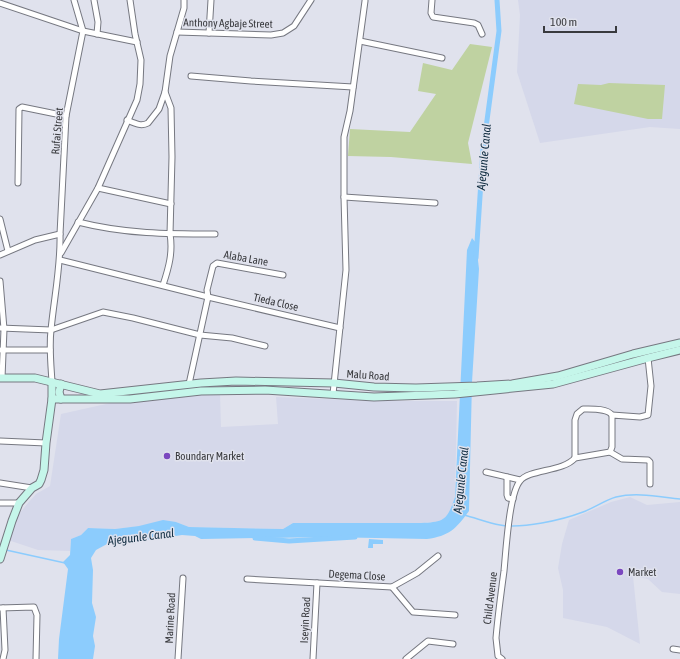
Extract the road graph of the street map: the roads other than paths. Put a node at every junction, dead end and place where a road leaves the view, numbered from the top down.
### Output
1 (74, 0) edge
2 (94, 0) edge
3 (130, 0) edge
4 (184, 0) edge
5 (211, 0) edge
6 (311, 0) edge
7 (432, 0) edge
8 (366, 1) edge
9 (0, 3) edge
10 (83, 31) junction
11 (177, 32) junction
12 (209, 33) junction
13 (97, 34) junction
14 (482, 34) dead end
15 (360, 41) junction
16 (137, 42) junction
17 (442, 58) dead end
18 (191, 76) dead end
19 (354, 87) junction
20 (164, 92) junction
21 (66, 116) junction
22 (127, 120) junction
23 (18, 183) dead end
24 (98, 188) junction
25 (344, 197) junction
26 (435, 203) dead end
27 (171, 204) junction
28 (0, 220) edge
29 (78, 222) junction
30 (60, 234) junction
31 (170, 234) junction
32 (215, 234) dead end
33 (8, 251) junction
34 (61, 253) junction
35 (0, 255) edge
36 (60, 260) junction
37 (283, 275) dead end
38 (0, 281) edge
39 (163, 285) junction
40 (208, 297) junction
41 (340, 328) junction
42 (2, 329) edge
43 (51, 330) junction
44 (200, 335) junction
45 (680, 343) edge
46 (265, 346) dead end
47 (1, 350) edge
48 (50, 350) junction
49 (680, 350) edge
50 (648, 358) junction
51 (622, 362) junction
52 (1, 378) edge
53 (50, 382) junction
54 (201, 383) junction
55 (334, 383) junction
56 (61, 384) junction
57 (190, 384) junction
58 (477, 389) junction
59 (201, 392) junction
60 (333, 394) junction
61 (52, 399) junction
62 (61, 399) junction
63 (612, 415) junction
64 (0, 441) edge
65 (46, 443) junction
66 (610, 452) junction
67 (575, 458) junction
68 (486, 472) dead end
69 (507, 477) junction
70 (520, 480) junction
71 (0, 483) edge
72 (650, 484) dead end
73 (32, 488) junction
74 (513, 499) junction
75 (0, 503) edge
76 (19, 504) junction
77 (438, 556) dead end
78 (0, 559) edge
79 (183, 578) dead end
80 (247, 579) dead end
81 (317, 583) junction
82 (392, 587) junction
83 (2, 608) edge
84 (454, 615) dead end
85 (453, 644) dead end
86 (673, 649) dead end
87 (680, 650) edge
88 (3, 659) edge
89 (36, 659) edge
90 (178, 659) edge
91 (313, 659) edge
92 (406, 659) edge
93 (502, 659) edge

1 - 10 street
2 - 13 street
3 - 16 street
4 - 11 street
5 - 12 street
6 - 12 street, Anthony Agbaje Street
7 - 14 street
8 - 15 street
9 - 10 street
10 - 13 street
10 - 21 street, Rufai Street
11 - 12 street, Anthony Agbaje Street
11 - 20 street
13 - 16 street
15 - 17 street
15 - 19 street
16 - 22 street
18 - 19 street
19 - 25 street
20 - 22 street
20 - 27 street
21 - 23 street
21 - 30 street, Rufai Street
22 - 24 street
24 - 27 street
24 - 29 street
25 - 26 street
25 - 41 street
27 - 31 street
28 - 33 street
29 - 31 street
29 - 34 street
30 - 33 street
30 - 34 street, Rufai Street
31 - 32 street
31 - 39 street
33 - 35 street
34 - 36 street
36 - 39 street, Tieda Close
36 - 43 street
37 - 40 street, Alaba Lane
38 - 42 street
39 - 40 street, Tieda Close
40 - 41 street, Tieda Close
40 - 44 street
41 - 55 street
42 - 43 street
42 - 47 street
43 - 44 street
43 - 48 street
44 - 46 street
44 - 57 street
45 - 51 main road, Malu Road
47 - 48 street
47 - 52 street
48 - 53 street
49 - 50 main road, Malu Road
50 - 51 main road, Malu Road
50 - 63 street
51 - 58 main road, Malu Road
52 - 53 main road, Malu Road
53 - 56 main road, Malu Road
53 - 61 main road
54 - 55 main road, Malu Road
54 - 57 main road, Malu Road
54 - 59 main road
55 - 58 main road, Malu Road
55 - 60 street
56 - 57 main road, Malu Road
56 - 62 main road
58 - 60 main road, Malu Road
59 - 60 main road, Malu Road
59 - 62 main road, Malu Road
61 - 62 main road, Malu Road
61 - 65 main road
63 - 66 street
63 - 67 street
64 - 65 street
65 - 73 main road
66 - 67 street
66 - 72 street
67 - 70 street
68 - 69 street
69 - 70 street
69 - 74 street
70 - 74 street, Child Avenue
71 - 73 street
73 - 76 main road
74 - 93 street, Child Avenue
75 - 76 street
76 - 78 main road
77 - 82 street
79 - 90 street, Marine Road
80 - 81 street, Degema Close
81 - 82 street, Degema Close
81 - 91 street, Iseyin Road
82 - 84 street, Degema Close
83 - 88 street
83 - 89 street
85 - 92 street
86 - 87 street

